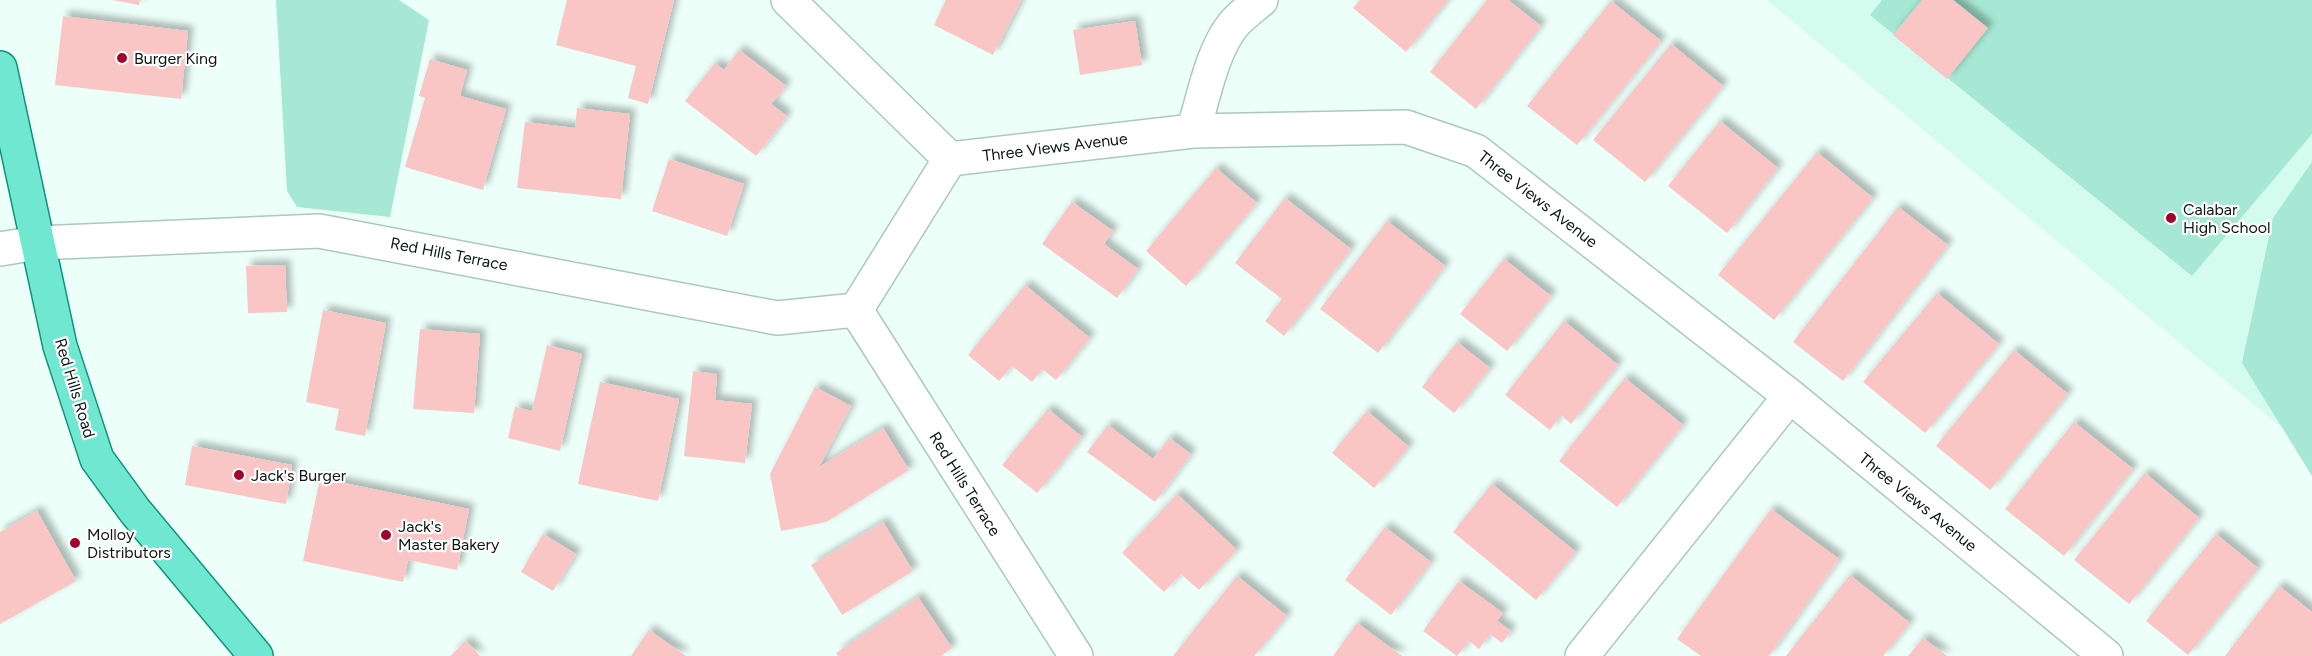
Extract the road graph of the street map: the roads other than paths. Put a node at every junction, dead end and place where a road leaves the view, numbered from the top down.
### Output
1 (788, 0) edge
2 (1261, 0) edge
3 (0, 68) edge
4 (1193, 130) junction
5 (950, 159) junction
6 (37, 243) junction
7 (0, 249) edge
8 (856, 310) junction
9 (1790, 396) junction
10 (256, 656) edge
11 (1076, 656) edge
12 (1582, 656) edge
13 (2106, 656) edge

1 - 5 street
2 - 4 street
3 - 6 main road, Red Hills Road
4 - 5 street, Three Views Avenue
4 - 9 street, Three Views Avenue
5 - 8 street
6 - 7 street, Red Hills Terrace
6 - 8 street, Red Hills Terrace
6 - 10 main road, Red Hills Road
8 - 11 street, Red Hills Terrace
9 - 12 street
9 - 13 street, Three Views Avenue

